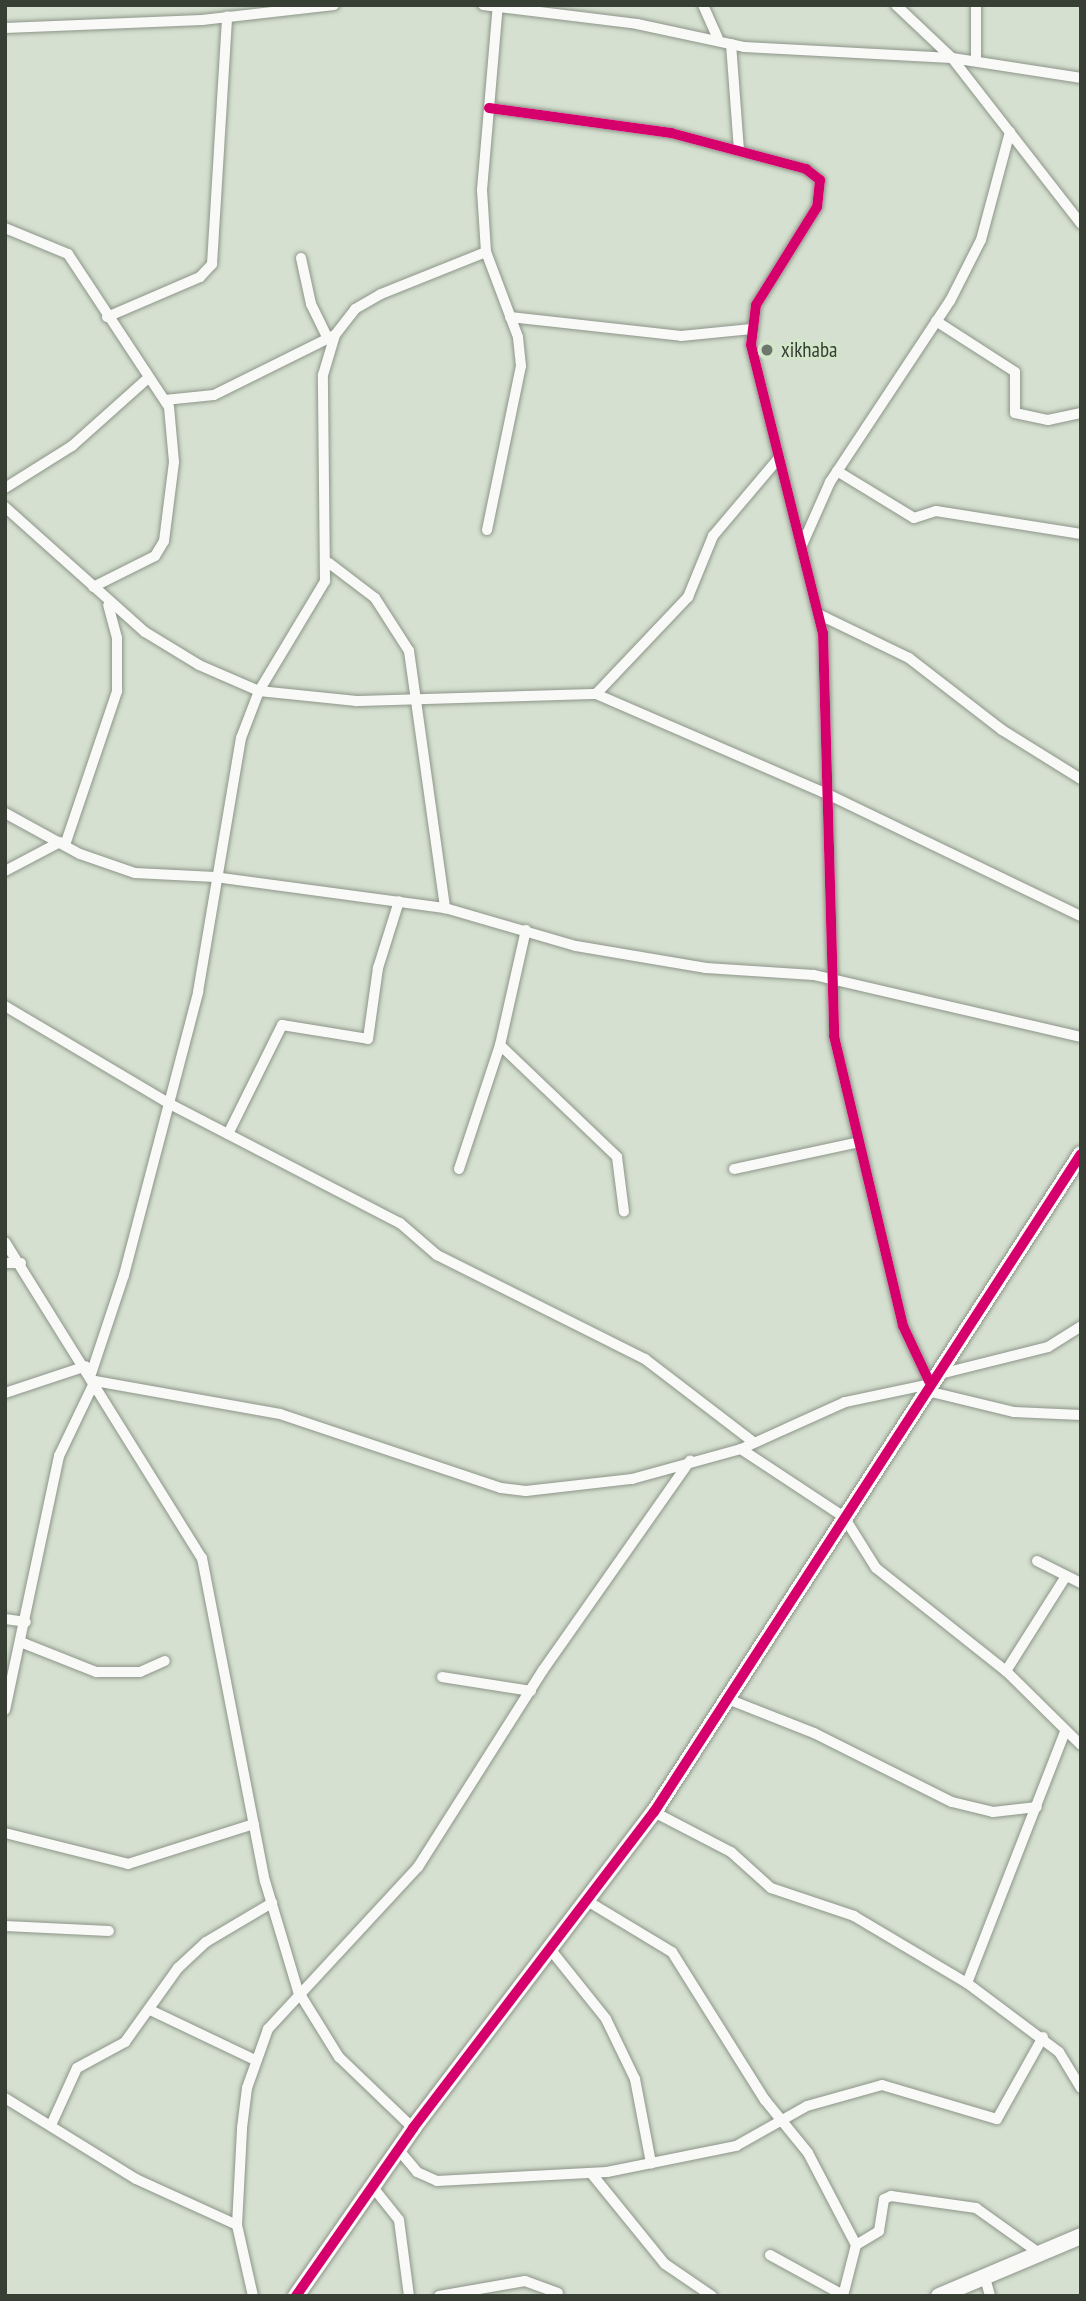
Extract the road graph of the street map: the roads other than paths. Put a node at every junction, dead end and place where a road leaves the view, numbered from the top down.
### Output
1 (334, 5) edge
2 (483, 5) edge
3 (703, 5) edge
4 (896, 5) edge
5 (976, 5) edge
6 (498, 6) edge
7 (276, 8) edge
8 (227, 16) junction
9 (5, 27) edge
10 (718, 38) junction
11 (731, 44) junction
12 (952, 58) junction
13 (976, 61) junction
14 (1081, 78) edge
15 (489, 108) junction
16 (1010, 132) junction
17 (739, 151) junction
18 (1080, 221) edge
19 (5, 228) edge
20 (486, 252) junction
21 (301, 258) dead end
22 (107, 317) junction
23 (510, 317) junction
24 (936, 321) junction
25 (752, 329) junction
26 (332, 337) junction
27 (147, 379) junction
28 (165, 400) junction
29 (1081, 413) edge
30 (779, 458) junction
31 (837, 471) junction
32 (5, 488) edge
33 (5, 507) edge
34 (815, 511) junction
35 (794, 516) junction
36 (487, 530) dead end
37 (1081, 534) edge
38 (803, 543) junction
39 (329, 564) junction
40 (93, 587) junction
41 (108, 605) junction
42 (820, 615) junction
43 (259, 691) junction
44 (596, 694) junction
45 (419, 701) junction
46 (1081, 779) edge
47 (822, 792) junction
48 (5, 813) edge
49 (63, 844) junction
50 (5, 871) edge
51 (215, 877) junction
52 (399, 901) junction
53 (444, 908) junction
54 (1081, 916) edge
55 (526, 930) junction
56 (827, 978) junction
57 (5, 1006) edge
58 (1081, 1037) edge
59 (500, 1045) junction
60 (170, 1104) junction
61 (228, 1134) junction
62 (855, 1143) junction
63 (1081, 1154) edge
64 (458, 1169) dead end
65 (734, 1169) dead end
66 (624, 1212) dead end
67 (5, 1242) edge
68 (5, 1263) edge
69 (21, 1263) junction
70 (1081, 1326) edge
71 (91, 1374) junction
72 (928, 1383) junction
73 (5, 1393) edge
74 (1081, 1415) edge
75 (753, 1442) junction
76 (741, 1449) junction
77 (690, 1461) junction
78 (844, 1517) junction
79 (1037, 1561) dead end
80 (1066, 1576) junction
81 (1081, 1583) edge
82 (5, 1619) edge
83 (26, 1622) junction
84 (23, 1643) junction
85 (165, 1661) dead end
86 (1006, 1671) junction
87 (442, 1677) dead end
88 (531, 1691) junction
89 (725, 1698) junction
90 (5, 1710) edge
91 (1065, 1731) junction
92 (1081, 1745) edge
93 (1037, 1807) junction
94 (653, 1812) junction
95 (254, 1824) junction
96 (5, 1833) edge
97 (589, 1902) junction
98 (272, 1903) junction
99 (5, 1926) edge
100 (108, 1931) dead end
101 (550, 1949) junction
102 (967, 1983) junction
103 (298, 1991) junction
104 (150, 2010) junction
105 (1043, 2038) junction
106 (255, 2060) junction
107 (1081, 2088) edge
108 (5, 2098) edge
109 (781, 2120) junction
110 (51, 2123) junction
111 (413, 2128) junction
112 (398, 2149) junction
113 (651, 2163) junction
114 (591, 2173) junction
115 (372, 2186) junction
116 (237, 2225) junction
117 (1081, 2236) edge
118 (856, 2245) junction
119 (1039, 2253) junction
120 (770, 2255) dead end
121 (985, 2278) junction
122 (558, 2293) dead end
123 (843, 2295) edge
124 (253, 2296) edge
125 (296, 2296) edge
126 (409, 2296) edge
127 (439, 2296) edge
128 (712, 2296) edge
129 (939, 2296) edge
130 (989, 2296) edge

1 - 7 street
2 - 6 street
3 - 10 street
4 - 12 street
5 - 13 street
6 - 10 street
6 - 15 street
7 - 8 street
8 - 9 street
8 - 22 street
10 - 11 street
11 - 12 street
11 - 17 street
12 - 13 street
12 - 16 street
13 - 14 street
15 - 17 street
15 - 20 street
16 - 18 street
16 - 24 street
17 - 25 street
19 - 22 street
20 - 23 street
20 - 26 street
21 - 26 street
22 - 27 street
23 - 25 street
23 - 36 street
24 - 29 street
24 - 31 street
25 - 30 street
26 - 28 street
26 - 39 street
27 - 28 street
27 - 32 street
28 - 40 street
30 - 35 street
30 - 44 street
31 - 34 street
31 - 37 street
33 - 40 street
34 - 35 street
34 - 38 street
35 - 38 street
38 - 42 street
39 - 43 street
39 - 45 street
40 - 41 street
41 - 43 street
41 - 49 street
42 - 46 street
42 - 47 street
43 - 45 street
43 - 51 street
44 - 45 street
44 - 47 street
45 - 53 street
47 - 54 street
47 - 56 street
48 - 49 street
49 - 50 street
49 - 51 street
51 - 52 street
51 - 60 street
52 - 53 street
52 - 61 street
53 - 55 street
55 - 56 street
55 - 59 street
56 - 58 street
56 - 62 street
57 - 60 street
59 - 64 street
59 - 66 street
60 - 61 street
60 - 71 street
61 - 75 street
62 - 65 street
62 - 72 street
63 - 72 street
67 - 69 street
68 - 69 street
69 - 71 street
70 - 72 street
71 - 73 street
71 - 77 street
71 - 83 street
71 - 95 street
72 - 74 street
72 - 75 street
72 - 78 street
75 - 76 street
76 - 77 street
76 - 78 street
77 - 88 street
78 - 86 street
78 - 89 street
79 - 80 street
80 - 81 street
80 - 86 street
82 - 83 street
83 - 84 street
84 - 85 street
84 - 90 street
86 - 91 street
87 - 88 street
88 - 103 street
89 - 93 street
89 - 94 street
91 - 92 street
91 - 93 street
93 - 102 street
94 - 97 street
94 - 102 street
95 - 96 street
95 - 98 street
97 - 101 street
97 - 109 street
98 - 103 street
98 - 104 street
99 - 100 street
101 - 111 street
101 - 113 street
102 - 105 street
103 - 106 street
103 - 111 street
104 - 106 street
104 - 110 street
105 - 107 street
105 - 109 street
106 - 116 street
108 - 110 street
109 - 113 street
109 - 118 street
110 - 116 street
111 - 112 street
112 - 114 street
112 - 115 street
113 - 114 street
114 - 128 street
115 - 125 street
115 - 126 street
116 - 124 street
117 - 119 street
118 - 119 street
118 - 123 street
119 - 121 street
120 - 123 street
121 - 129 street
121 - 130 street
122 - 127 street

